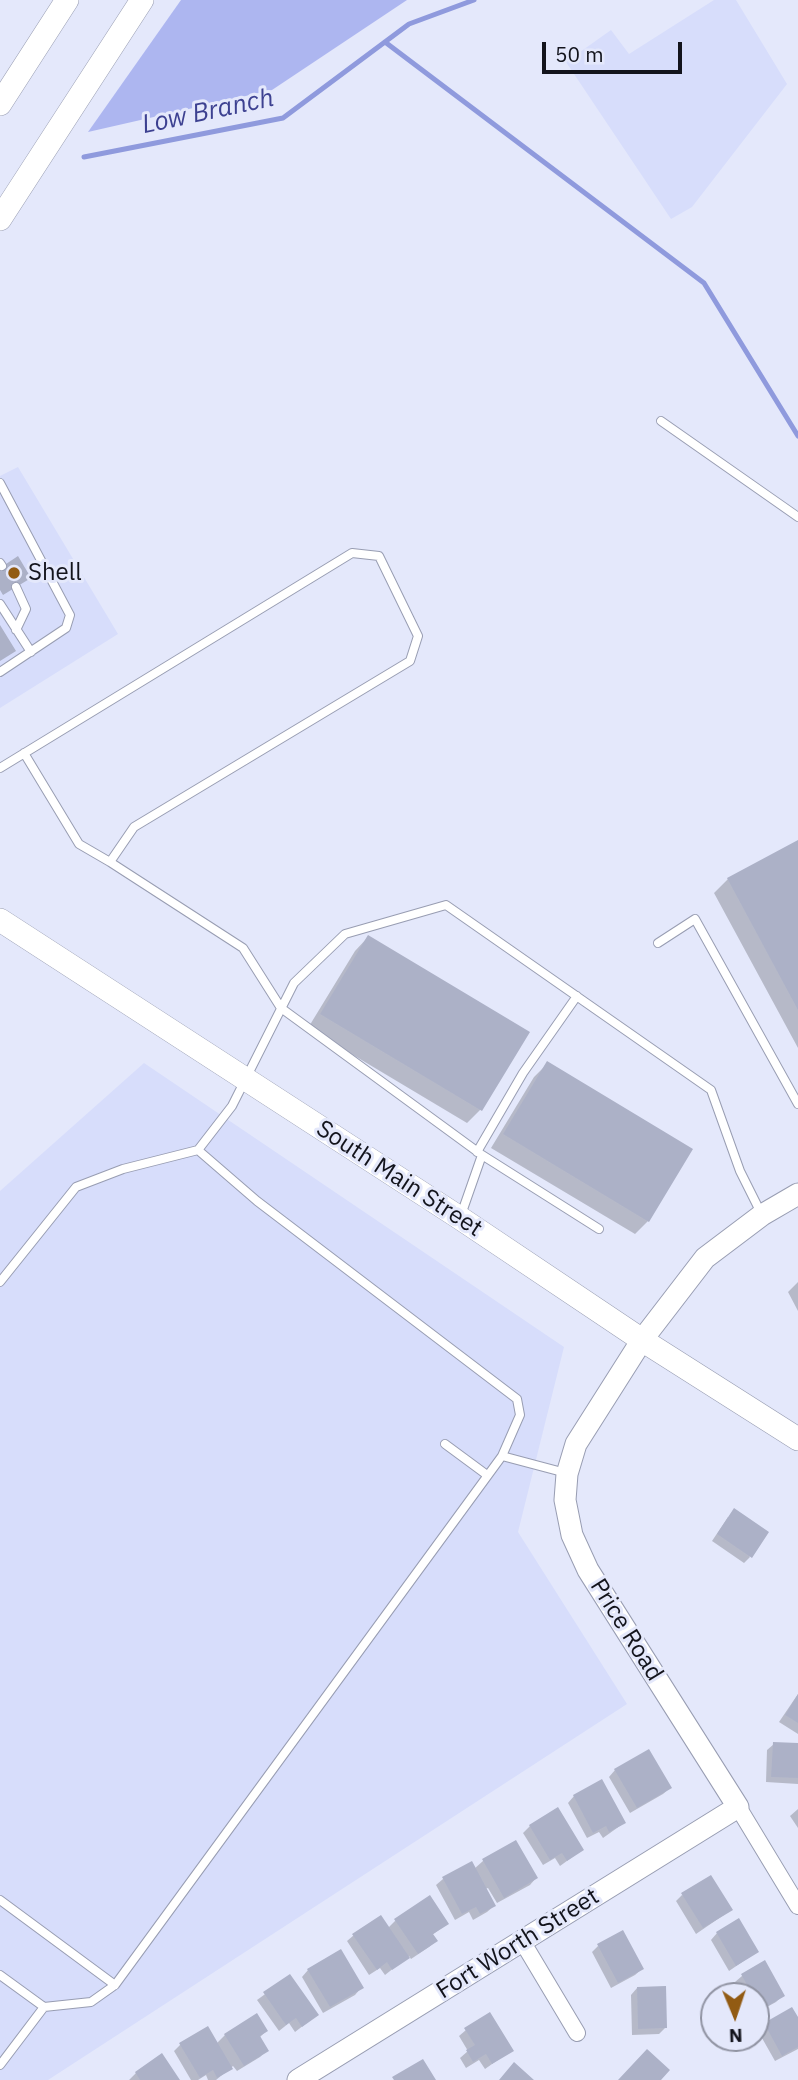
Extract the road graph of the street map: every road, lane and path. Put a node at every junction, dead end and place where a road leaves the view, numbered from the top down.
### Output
1 (67, 0) edge
2 (142, 0) edge
3 (0, 104) edge
4 (0, 219) edge
5 (661, 421) dead end
6 (0, 483) edge
7 (798, 517) edge
8 (16, 587) dead end
9 (0, 604) edge
10 (16, 630) junction
11 (31, 652) junction
12 (0, 672) edge
13 (24, 753) junction
14 (0, 768) edge
15 (110, 862) junction
16 (0, 920) edge
17 (658, 943) dead end
18 (577, 996) junction
19 (281, 1008) junction
20 (246, 1078) junction
21 (798, 1104) edge
22 (198, 1150) junction
23 (479, 1154) junction
24 (798, 1194) edge
25 (762, 1214) junction
26 (460, 1218) junction
27 (599, 1229) dead end
28 (0, 1282) edge
29 (642, 1340) junction
30 (798, 1439) edge
31 (445, 1444) dead end
32 (502, 1456) junction
33 (567, 1474) junction
34 (487, 1475) junction
35 (738, 1807) junction
36 (0, 1900) edge
37 (798, 1906) edge
38 (522, 1941) junction
39 (0, 1975) edge
40 (115, 1985) junction
41 (44, 2007) junction
42 (577, 2033) dead end
43 (0, 2065) edge
44 (308, 2078) edge

1 - 3 main road
2 - 4 main road
5 - 7 lane
6 - 11 lane
8 - 10 lane
9 - 10 lane
10 - 11 lane
11 - 12 lane
13 - 14 lane
13 - 15 lane
13 - 15 lane
15 - 19 lane
16 - 20 main road, South Main Street
17 - 21 lane
18 - 19 lane
18 - 23 lane
18 - 25 lane
19 - 20 lane
19 - 23 lane
20 - 22 lane
20 - 26 main road, South Main Street
22 - 28 lane
22 - 32 lane
23 - 26 lane
23 - 27 lane
24 - 25 street, Price Road
25 - 29 street, Price Road
26 - 29 main road, South Main Street
29 - 30 main road, South Main Street
29 - 33 street, Price Road
31 - 34 lane
32 - 33 lane
32 - 34 lane
33 - 35 street, Price Road
34 - 40 lane
35 - 37 street, Price Road
35 - 38 street, Fort Worth Street
36 - 40 lane
38 - 42 street
38 - 44 street, Fort Worth Street
39 - 41 lane
40 - 41 lane
41 - 43 lane

